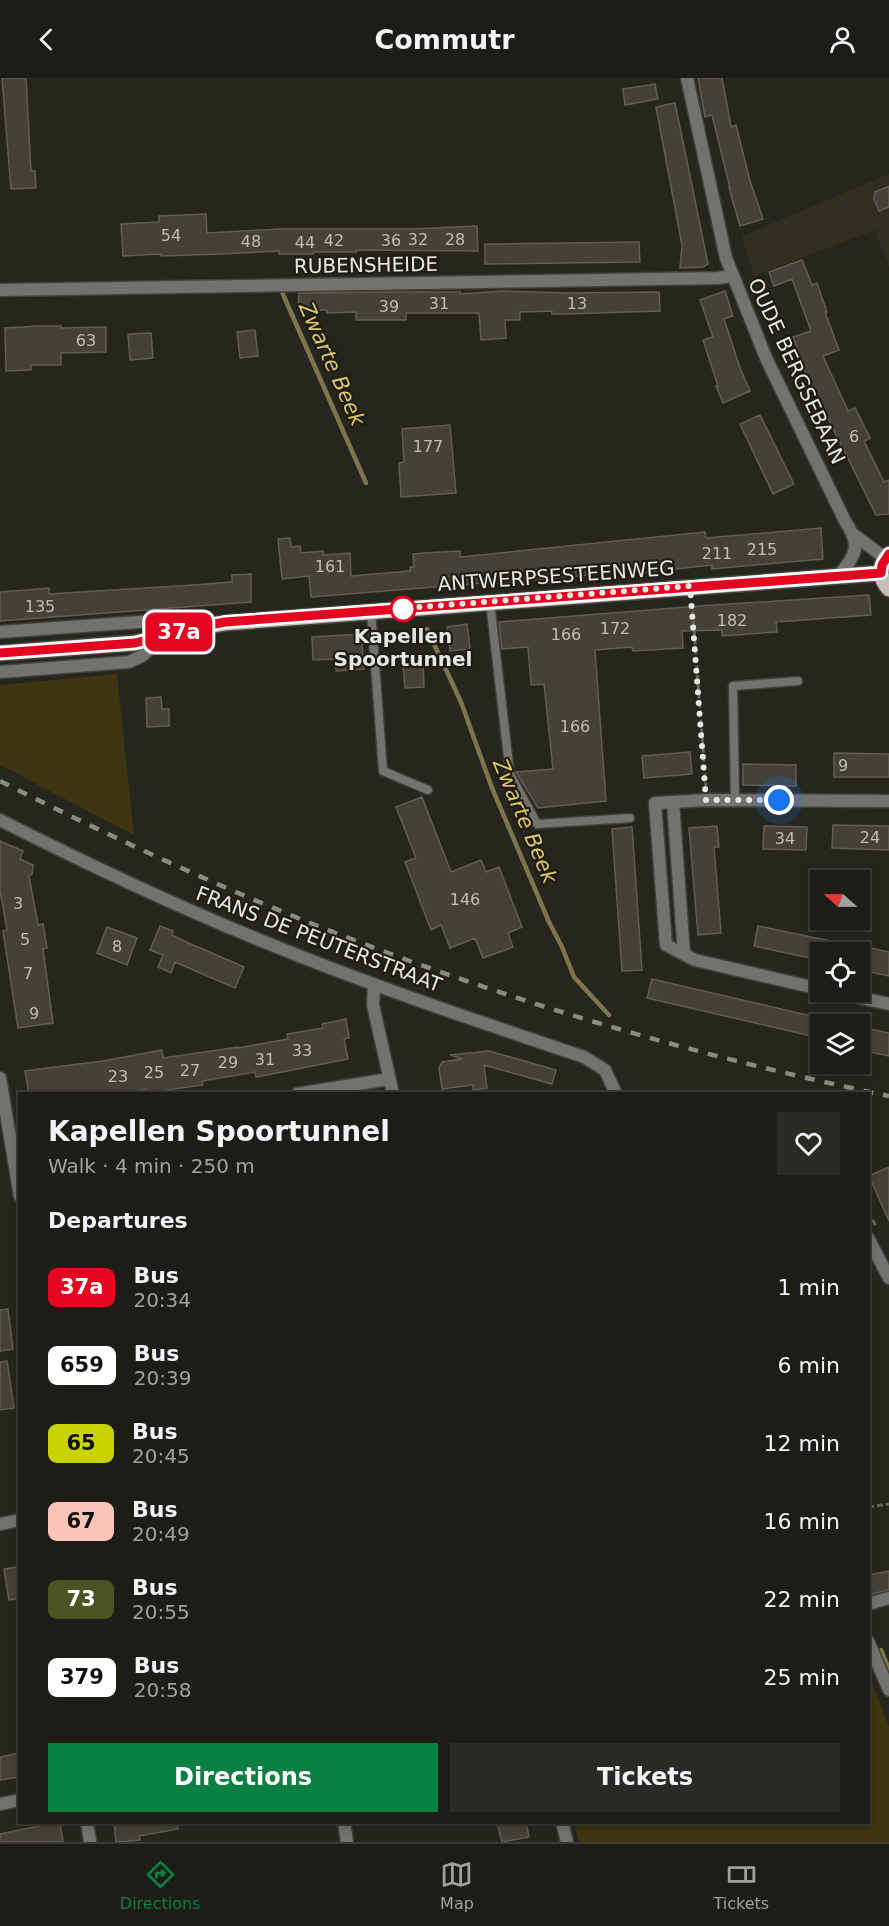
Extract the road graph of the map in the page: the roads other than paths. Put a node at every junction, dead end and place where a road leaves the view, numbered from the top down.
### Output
1 (687, 78) edge
2 (732, 276) junction
3 (0, 290) edge
4 (853, 534) junction
5 (885, 562) edge
6 (838, 576) junction
7 (889, 589) edge
8 (490, 602) junction
9 (371, 611) junction
10 (200, 627) junction
11 (0, 632) edge
12 (163, 636) junction
13 (0, 653) edge
14 (0, 672) edge
15 (798, 681) dead end
16 (428, 790) dead end
17 (735, 800) junction
18 (889, 801) edge
19 (673, 802) junction
20 (630, 818) dead end
21 (0, 820) edge
22 (684, 954) junction
23 (374, 985) junction
24 (810, 987) edge
25 (870, 1000) edge
26 (889, 1004) edge
27 (0, 1078) edge
28 (389, 1079) junction
29 (309, 1092) edge
30 (392, 1092) edge
31 (615, 1092) edge
32 (7, 1135) edge
33 (18, 1187) edge
34 (870, 1242) edge
35 (889, 1278) edge
36 (18, 1520) edge
37 (0, 1524) edge
38 (889, 1598) edge
39 (870, 1603) edge
40 (870, 1645) edge
41 (886, 1676) edge
42 (889, 1690) edge
43 (18, 1800) edge
44 (0, 1804) edge
45 (87, 1824) edge
46 (344, 1824) edge
47 (562, 1824) edge
48 (90, 1842) edge
49 (347, 1842) edge
50 (567, 1842) edge

1 - 2 street, OUDE BERGSEBAAN
2 - 3 street, RUBENSHEIDE
2 - 4 street, OUDE BERGSEBAAN
4 - 5 street, OUDE BERGSEBAAN
4 - 6 street
5 - 6 main road, ANTWERPSESTEENWEG
5 - 7 main road
6 - 8 main road, ANTWERPSESTEENWEG
8 - 9 main road, ANTWERPSESTEENWEG
8 - 20 lane
9 - 10 main road, ANTWERPSESTEENWEG
9 - 16 lane
10 - 11 street, ANTWERPSESTEENWEG
10 - 12 main road, ANTWERPSESTEENWEG
12 - 13 main road, ANTWERPSESTEENWEG
12 - 14 street, ANTWERPSESTEENWEG
15 - 17 lane
17 - 18 street
17 - 19 street
19 - 22 street
19 - 22 street
21 - 23 street, FRANS DE PEUTERSTRAAT
22 - 24 street
23 - 28 street
23 - 31 street, FRANS DE PEUTERSTRAAT
25 - 26 street
27 - 32 street
28 - 29 street
28 - 30 street
32 - 33 street
34 - 35 street
36 - 37 street
38 - 39 street
40 - 41 street
41 - 42 street
43 - 44 street
45 - 48 street
46 - 49 street
47 - 50 street

